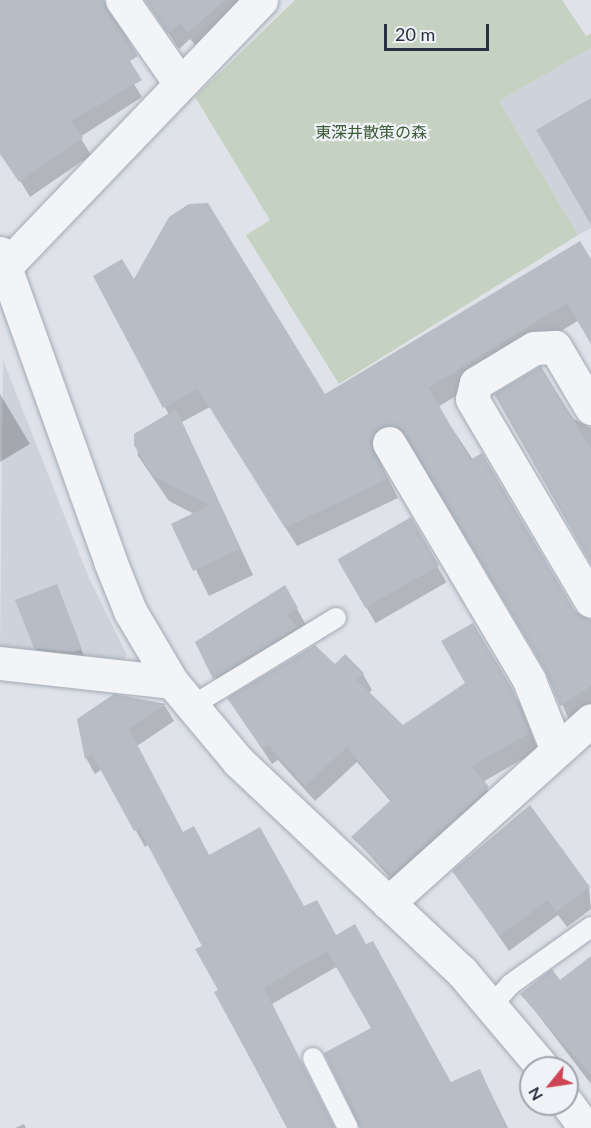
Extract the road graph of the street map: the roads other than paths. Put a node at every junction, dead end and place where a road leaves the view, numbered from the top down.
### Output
1 (122, 0) edge
2 (261, 0) edge
3 (179, 82) junction
4 (2, 264) edge
5 (591, 408) edge
6 (389, 443) dead end
7 (591, 601) edge
8 (336, 618) dead end
9 (0, 663) edge
10 (181, 695) junction
11 (591, 720) edge
12 (556, 748) junction
13 (388, 903) junction
14 (591, 927) edge
15 (492, 1005) junction
16 (533, 1056) edge
17 (313, 1058) dead end
18 (348, 1128) edge

1 - 3 street
2 - 3 street
3 - 4 street
4 - 10 street
5 - 7 street
6 - 12 street
8 - 10 lane
9 - 10 street
10 - 13 street
11 - 12 street
12 - 13 street
13 - 15 street
14 - 15 lane
15 - 16 street
17 - 18 lane

